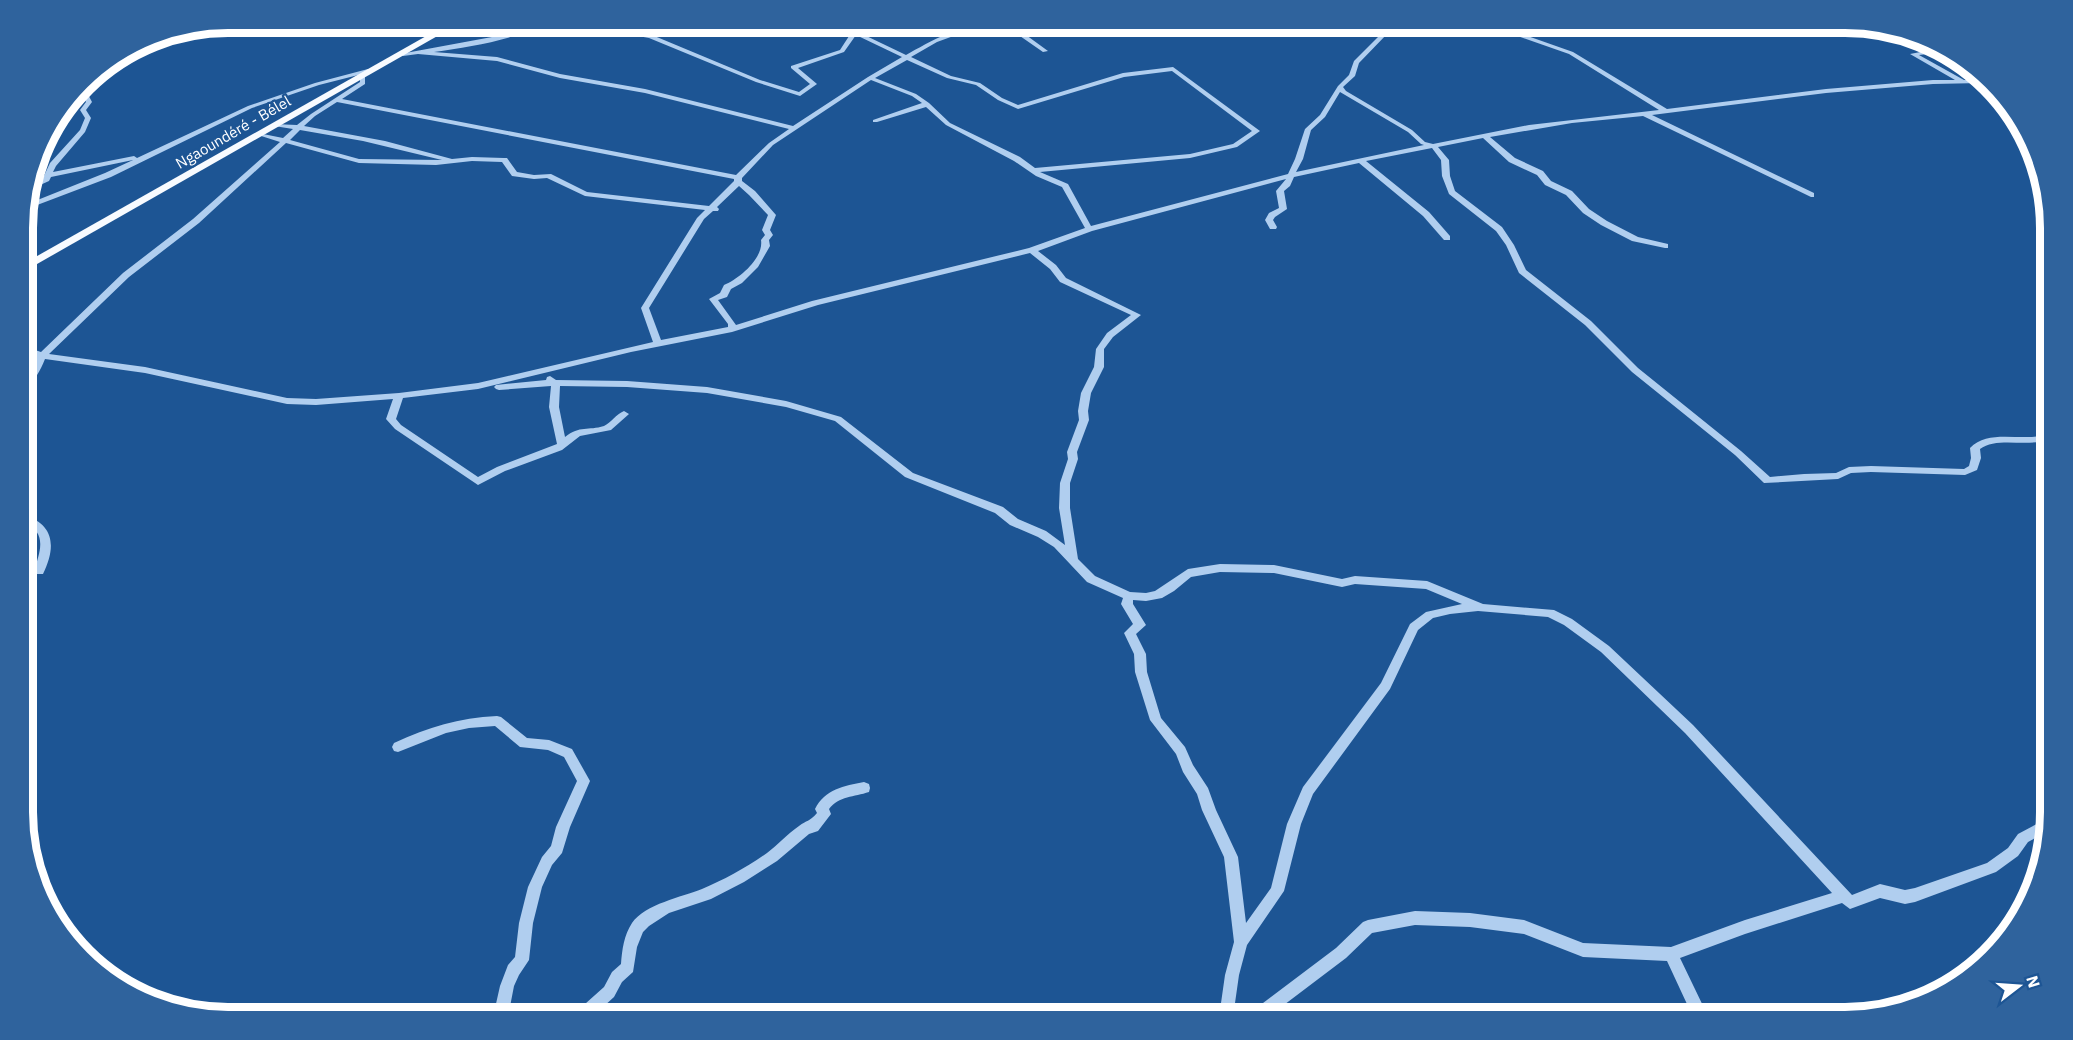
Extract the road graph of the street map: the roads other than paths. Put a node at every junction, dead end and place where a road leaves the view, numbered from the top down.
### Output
1 (439, 33) edge
2 (518, 33) edge
3 (632, 33) edge
4 (855, 33) joint
5 (956, 33) edge
6 (1019, 33) edge
7 (1385, 33) edge
8 (1513, 33) edge
9 (1045, 51) dead end
10 (1927, 51) edge
11 (418, 52) junction
12 (404, 54) junction
13 (904, 58) junction
14 (374, 69) junction
15 (362, 77) junction
16 (870, 78) junction
17 (1961, 81) junction
18 (1975, 82) edge
19 (1340, 87) junction
20 (86, 94) edge
21 (324, 98) junction
22 (339, 100) junction
23 (927, 104) junction
24 (1665, 111) junction
25 (1646, 114) junction
26 (875, 121) dead end
27 (276, 125) junction
28 (299, 127) junction
29 (793, 128) junction
30 (260, 134) junction
31 (1485, 136) junction
32 (284, 141) junction
33 (1434, 146) junction
34 (153, 154) junction
35 (1360, 160) junction
36 (453, 161) junction
37 (1033, 170) junction
38 (49, 175) junction
39 (1289, 175) junction
40 (738, 180) junction
41 (39, 182) edge
42 (1811, 195) dead end
43 (35, 204) edge
44 (713, 209) junction
45 (1273, 227) dead end
46 (1089, 229) junction
47 (1447, 237) dead end
48 (1665, 246) dead end
49 (1032, 250) junction
50 (33, 263) edge
51 (732, 329) junction
52 (658, 344) junction
53 (33, 353) edge
54 (42, 356) junction
55 (551, 368) junction
56 (33, 375) edge
57 (552, 381) junction
58 (478, 386) junction
59 (399, 396) junction
60 (624, 414) dead end
61 (2040, 437) edge
62 (562, 444) junction
63 (33, 522) edge
64 (1073, 560) junction
65 (39, 571) dead end
66 (1129, 596) junction
67 (1482, 608) junction
68 (398, 747) dead end
69 (864, 788) dead end
70 (2039, 829) edge
71 (1843, 896) junction
72 (1242, 942) junction
73 (1671, 954) junction
74 (503, 1007) edge
75 (592, 1007) edge
76 (1227, 1007) edge
77 (1269, 1007) edge
78 (1696, 1007) edge

1 - 12 main road, Ngaoundéré - Bélel
2 - 11 street
3 - 4 street
4 - 13 street
5 - 13 street
6 - 9 street
7 - 19 street
8 - 24 street
10 - 17 street
11 - 12 street
11 - 29 street
12 - 14 main road, Ngaoundéré - Bélel
13 - 16 street
13 - 37 street
14 - 15 main road, Ngaoundéré - Bélel
14 - 34 street
15 - 21 main road, Ngaoundéré - Bélel
15 - 22 street
16 - 23 street
16 - 29 street
17 - 18 street
17 - 24 street
19 - 33 street
19 - 39 street
20 - 38 street
21 - 22 street
21 - 27 main road, Ngaoundéré - Bélel
22 - 28 street
22 - 40 street
23 - 26 street
23 - 37 street
24 - 25 street
25 - 31 street
25 - 42 street
27 - 28 street
27 - 30 main road, Ngaoundéré - Bélel
28 - 32 street
28 - 36 street
29 - 40 street
30 - 32 street
30 - 50 main road, Ngaoundéré - Bélel
31 - 33 street
31 - 48 street
32 - 36 street
32 - 54 street
33 - 35 street
33 - 61 street
34 - 38 street
34 - 43 street
35 - 39 street
35 - 47 street
36 - 44 street
37 - 46 street
38 - 41 street
39 - 45 street
39 - 46 street
40 - 44 street
40 - 51 street
44 - 52 street
46 - 49 street
49 - 51 street
49 - 64 street
51 - 52 street
52 - 55 street
53 - 54 street
54 - 56 street
54 - 59 street
55 - 57 street
55 - 58 street
57 - 58 street
57 - 62 street
57 - 64 street
58 - 59 street
59 - 62 street
60 - 62 street
63 - 65 street
64 - 66 street
66 - 67 street
66 - 72 street
67 - 71 street
67 - 72 street
68 - 74 street
69 - 75 street
70 - 71 street
71 - 73 street
72 - 76 street
73 - 77 street
73 - 78 street

